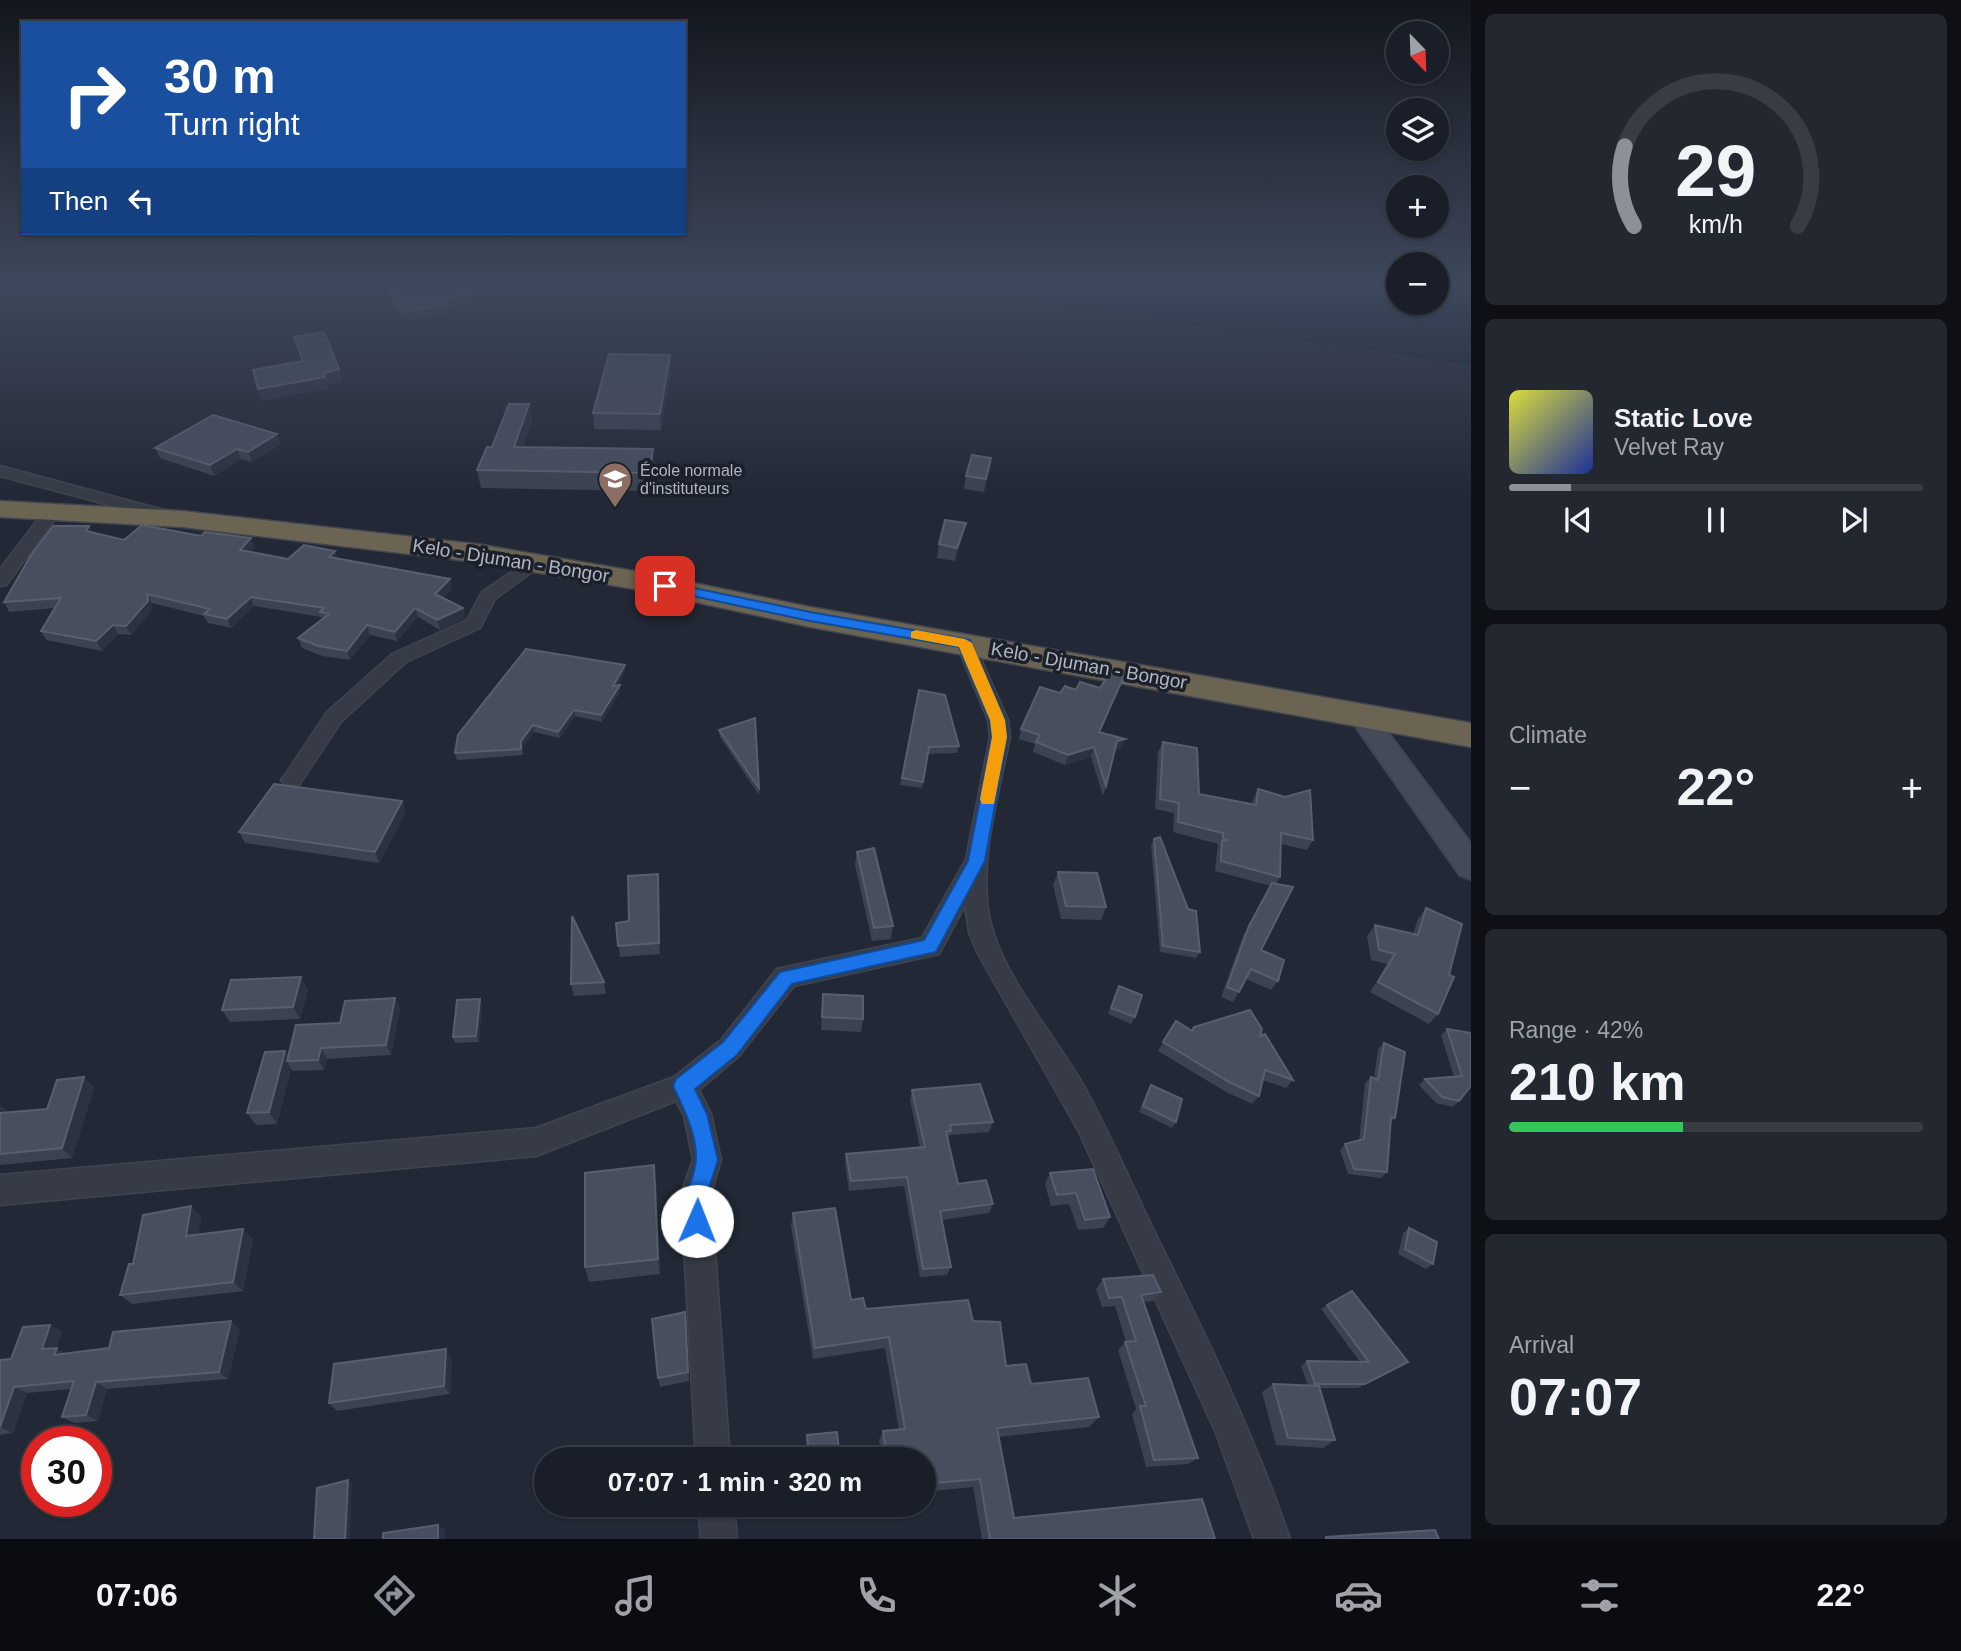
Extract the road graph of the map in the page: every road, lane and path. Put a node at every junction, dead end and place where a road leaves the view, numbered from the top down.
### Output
1 (0, 471) edge
2 (0, 509) edge
3 (52, 512) junction
4 (182, 519) junction
5 (534, 562) junction
6 (0, 581) edge
7 (965, 643) junction
8 (1361, 715) junction
9 (1471, 735) edge
10 (292, 780) dead end
11 (976, 861) junction
12 (1471, 867) edge
13 (683, 1086) junction
14 (0, 1190) edge
15 (712, 1447) edge
16 (717, 1517) edge
17 (719, 1539) edge
18 (1272, 1539) edge

1 - 4 street
2 - 3 highway, Kelo - Djuman - Bongor
3 - 4 highway, Kelo - Djuman - Bongor
3 - 6 street
4 - 5 highway, Kelo - Djuman - Bongor
5 - 7 highway, Kelo - Djuman - Bongor
5 - 10 street
7 - 8 highway, Kelo - Djuman - Bongor
7 - 11 street
8 - 9 highway, Kelo - Djuman - Bongor
8 - 12 street
11 - 13 street
11 - 18 street
13 - 14 street
13 - 15 street
16 - 17 street

